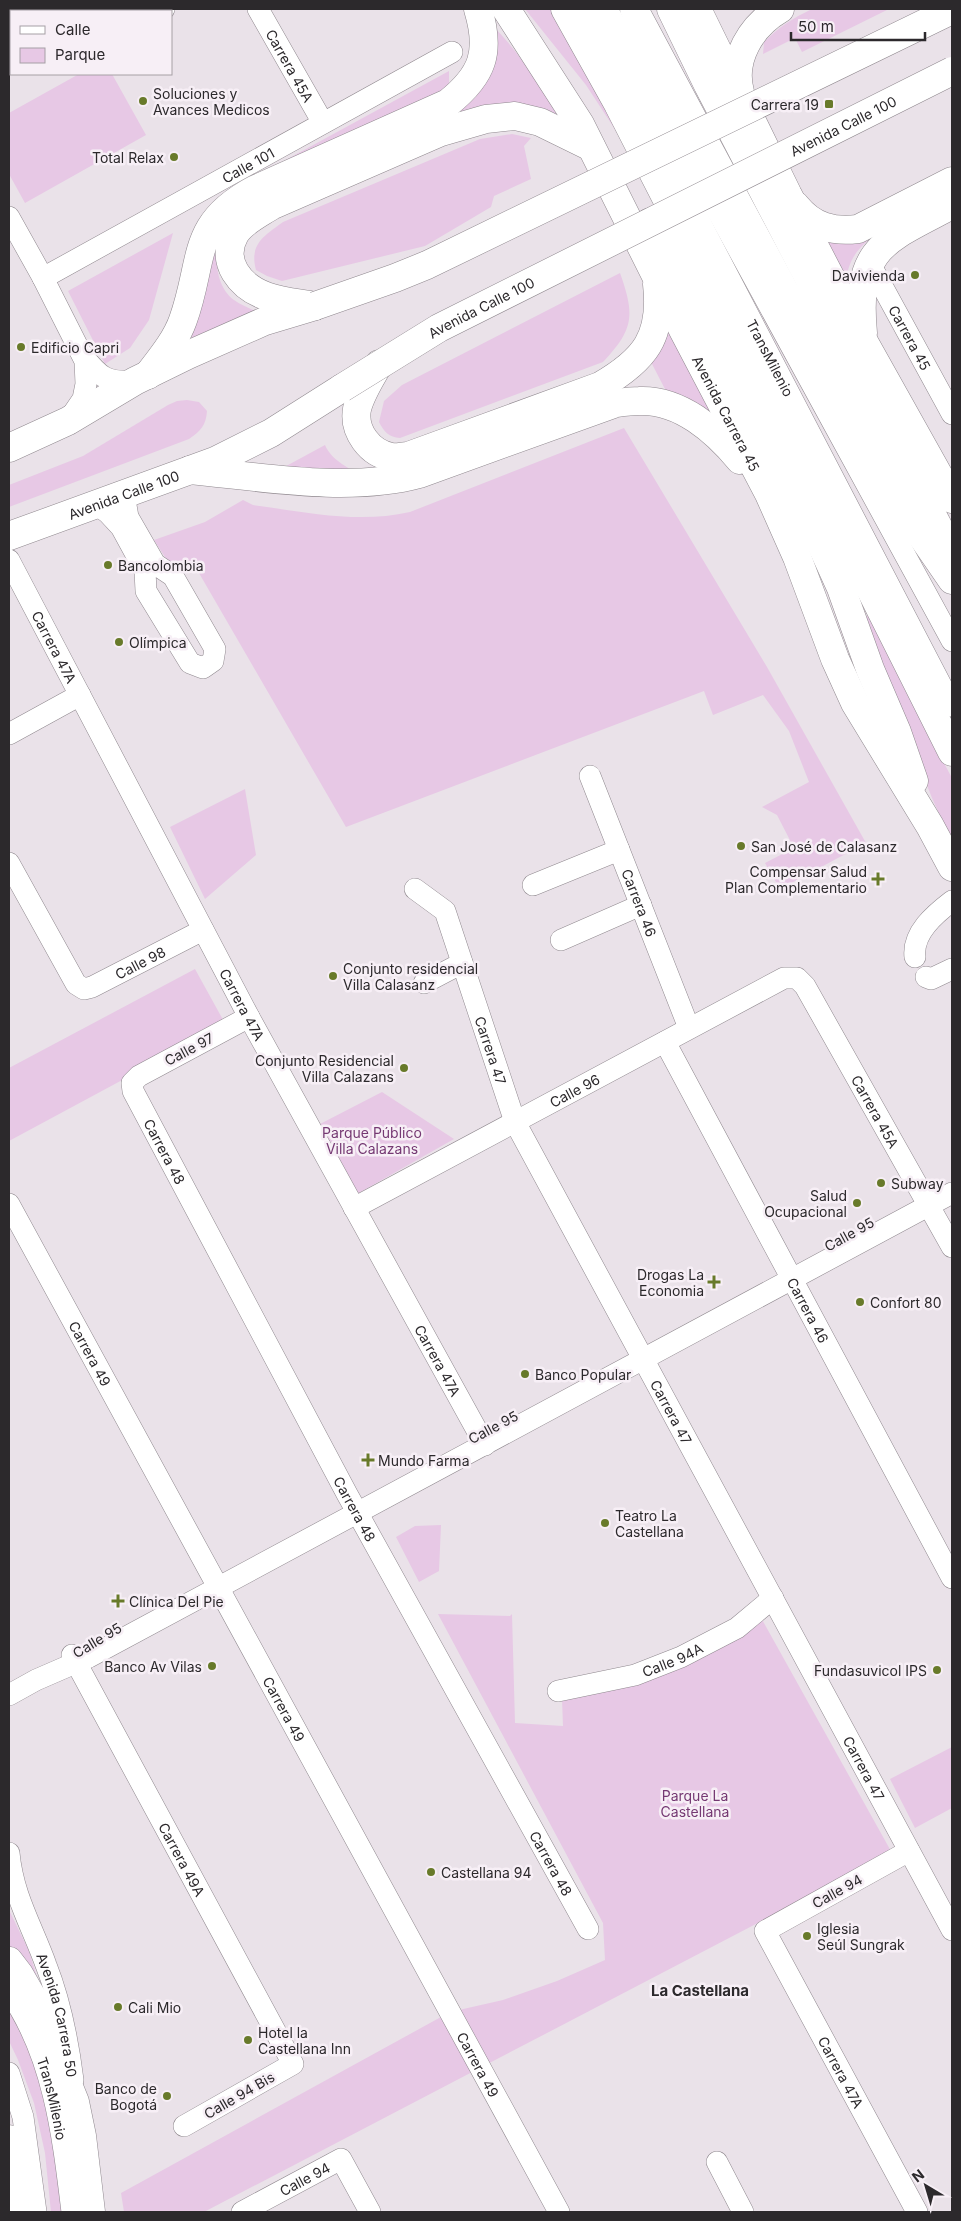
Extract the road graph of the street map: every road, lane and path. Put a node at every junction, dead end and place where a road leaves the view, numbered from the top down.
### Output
1 (258, 9) edge
2 (478, 9) edge
3 (506, 9) edge
4 (514, 9) edge
5 (565, 9) edge
6 (587, 9) edge
7 (607, 9) edge
8 (634, 9) edge
9 (671, 9) edge
10 (697, 9) edge
11 (780, 9) edge
12 (952, 10) edge
13 (452, 52) dead end
14 (952, 71) edge
15 (743, 103) junction
16 (323, 123) junction
17 (591, 147) junction
18 (952, 181) edge
19 (788, 195) junction
20 (952, 205) edge
21 (9, 217) edge
22 (869, 262) junction
23 (655, 273) junction
24 (43, 278) junction
25 (316, 306) junction
26 (863, 340) junction
27 (83, 356) junction
28 (379, 364) junction
29 (142, 378) junction
30 (952, 414) edge
31 (68, 421) junction
32 (9, 448) edge
33 (190, 470) junction
34 (124, 494) junction
35 (769, 494) junction
36 (952, 499) edge
37 (96, 504) junction
38 (9, 536) edge
39 (952, 554) edge
40 (9, 560) edge
41 (952, 580) edge
42 (952, 641) edge
43 (80, 695) junction
44 (952, 706) edge
45 (9, 734) edge
46 (952, 752) edge
47 (590, 776) dead end
48 (930, 826) junction
49 (619, 850) junction
50 (9, 863) edge
51 (952, 867) edge
52 (533, 885) dead end
53 (415, 889) dead end
54 (952, 901) edge
55 (641, 905) junction
56 (203, 930) junction
57 (561, 940) dead end
58 (915, 957) dead end
59 (462, 963) junction
60 (952, 969) edge
61 (926, 977) dead end
62 (797, 978) joint
63 (424, 983) dead end
64 (249, 1017) junction
65 (689, 1028) junction
66 (664, 1042) junction
67 (132, 1083) joint
68 (515, 1122) junction
69 (952, 1177) edge
70 (952, 1193) edge
71 (925, 1200) junction
72 (9, 1204) edge
73 (354, 1208) junction
74 (952, 1247) edge
75 (789, 1274) junction
76 (640, 1355) junction
77 (482, 1440) junction
78 (355, 1508) junction
79 (952, 1578) edge
80 (216, 1582) junction
81 (773, 1598) junction
82 (74, 1659) junction
83 (558, 1691) dead end
84 (9, 1695) edge
85 (909, 1850) junction
86 (9, 1853) edge
87 (588, 1929) dead end
88 (952, 1930) edge
89 (765, 1931) joint
90 (9, 1961) edge
91 (9, 1992) edge
92 (293, 2064) joint
93 (9, 2073) edge
94 (76, 2102) junction
95 (184, 2126) dead end
96 (9, 2139) edge
97 (717, 2162) dead end
98 (20, 2212) edge
99 (36, 2212) edge
100 (72, 2212) edge
101 (91, 2212) edge
102 (242, 2212) edge
103 (370, 2212) edge
104 (560, 2212) edge
105 (743, 2212) edge
106 (917, 2212) edge

1 - 16 street, Carrera 45A
2 - 29 main road
3 - 17 main road, Avenida Carrera 45
4 - 48 main road, Avenida Carrera 45
5 - 46 main road
6 - 44 street, TransMilenio
7 - 42 street, TransMilenio
8 - 41 main road
9 - 39 main road
10 - 15 main road
11 - 15 main road
12 - 25 main road, bridge
13 - 16 street, Calle 101
14 - 28 main road, Avenida Calle 100, bridge
15 - 19 main road
16 - 24 street, Calle 101
17 - 23 main road, Avenida Carrera 45
17 - 25 main road
18 - 19 main road
19 - 26 main road
20 - 22 main road
21 - 24 street
22 - 26 main road
22 - 30 street, Carrera 45
23 - 28 main road
23 - 35 main road, Avenida Carrera 45
24 - 27 street
25 - 29 main road
26 - 36 main road
27 - 29 street
27 - 31 street
28 - 33 main road, Avenida Calle 100, bridge
29 - 31 main road
31 - 32 main road
33 - 34 main road, Avenida Calle 100
33 - 35 main road
34 - 37 main road, Avenida Calle 100
34 - 37 street
35 - 48 main road, Avenida Carrera 45
37 - 38 main road, Avenida Calle 100
40 - 43 street, Carrera 47A
43 - 45 street
43 - 56 street, Carrera 47A
47 - 49 street, Carrera 46
48 - 51 main road, Avenida Carrera 45
49 - 52 street
49 - 55 street, Carrera 46
50 - 56 street, Calle 98
53 - 59 street, Carrera 47
54 - 58 street
55 - 57 street
55 - 65 street, Carrera 46
56 - 64 street, Carrera 47A
59 - 63 street
59 - 68 street, Carrera 47
60 - 61 street
62 - 65 street, Calle 96
62 - 71 street, Carrera 45A
64 - 67 street, Calle 97
64 - 73 street, Carrera 47A
65 - 66 street, Calle 96
66 - 68 street, Calle 96
66 - 75 street, Carrera 46
67 - 78 street, Carrera 48
68 - 73 street, Calle 96
68 - 76 street, Carrera 47
69 - 71 street, Calle 95
70 - 71 street, Calle 95
71 - 74 street, Carrera 45A
71 - 75 street, Calle 95
72 - 80 street, Carrera 49
73 - 77 street, Carrera 47A
75 - 76 street, Calle 95
75 - 79 street, Carrera 46
76 - 77 street, Calle 95
76 - 81 street, Carrera 47
77 - 78 street, Calle 95
78 - 80 street, Calle 95
78 - 87 street, Carrera 48
80 - 82 street, Calle 95
80 - 104 street, Carrera 49
81 - 83 street, Calle 94A
81 - 85 street, Carrera 47
82 - 84 street, Calle 95
82 - 92 street, Carrera 49A
85 - 88 street, Carrera 47
85 - 89 street, Calle 94
86 - 94 street, Avenida Carrera 50
89 - 106 street, Carrera 47A
90 - 94 main road
91 - 100 street, TransMilenio
92 - 95 street, Calle 94 Bis
93 - 99 street
94 - 101 main road, Avenida Carrera 50
96 - 98 main road
97 - 105 street
102 - 103 street, Calle 94

